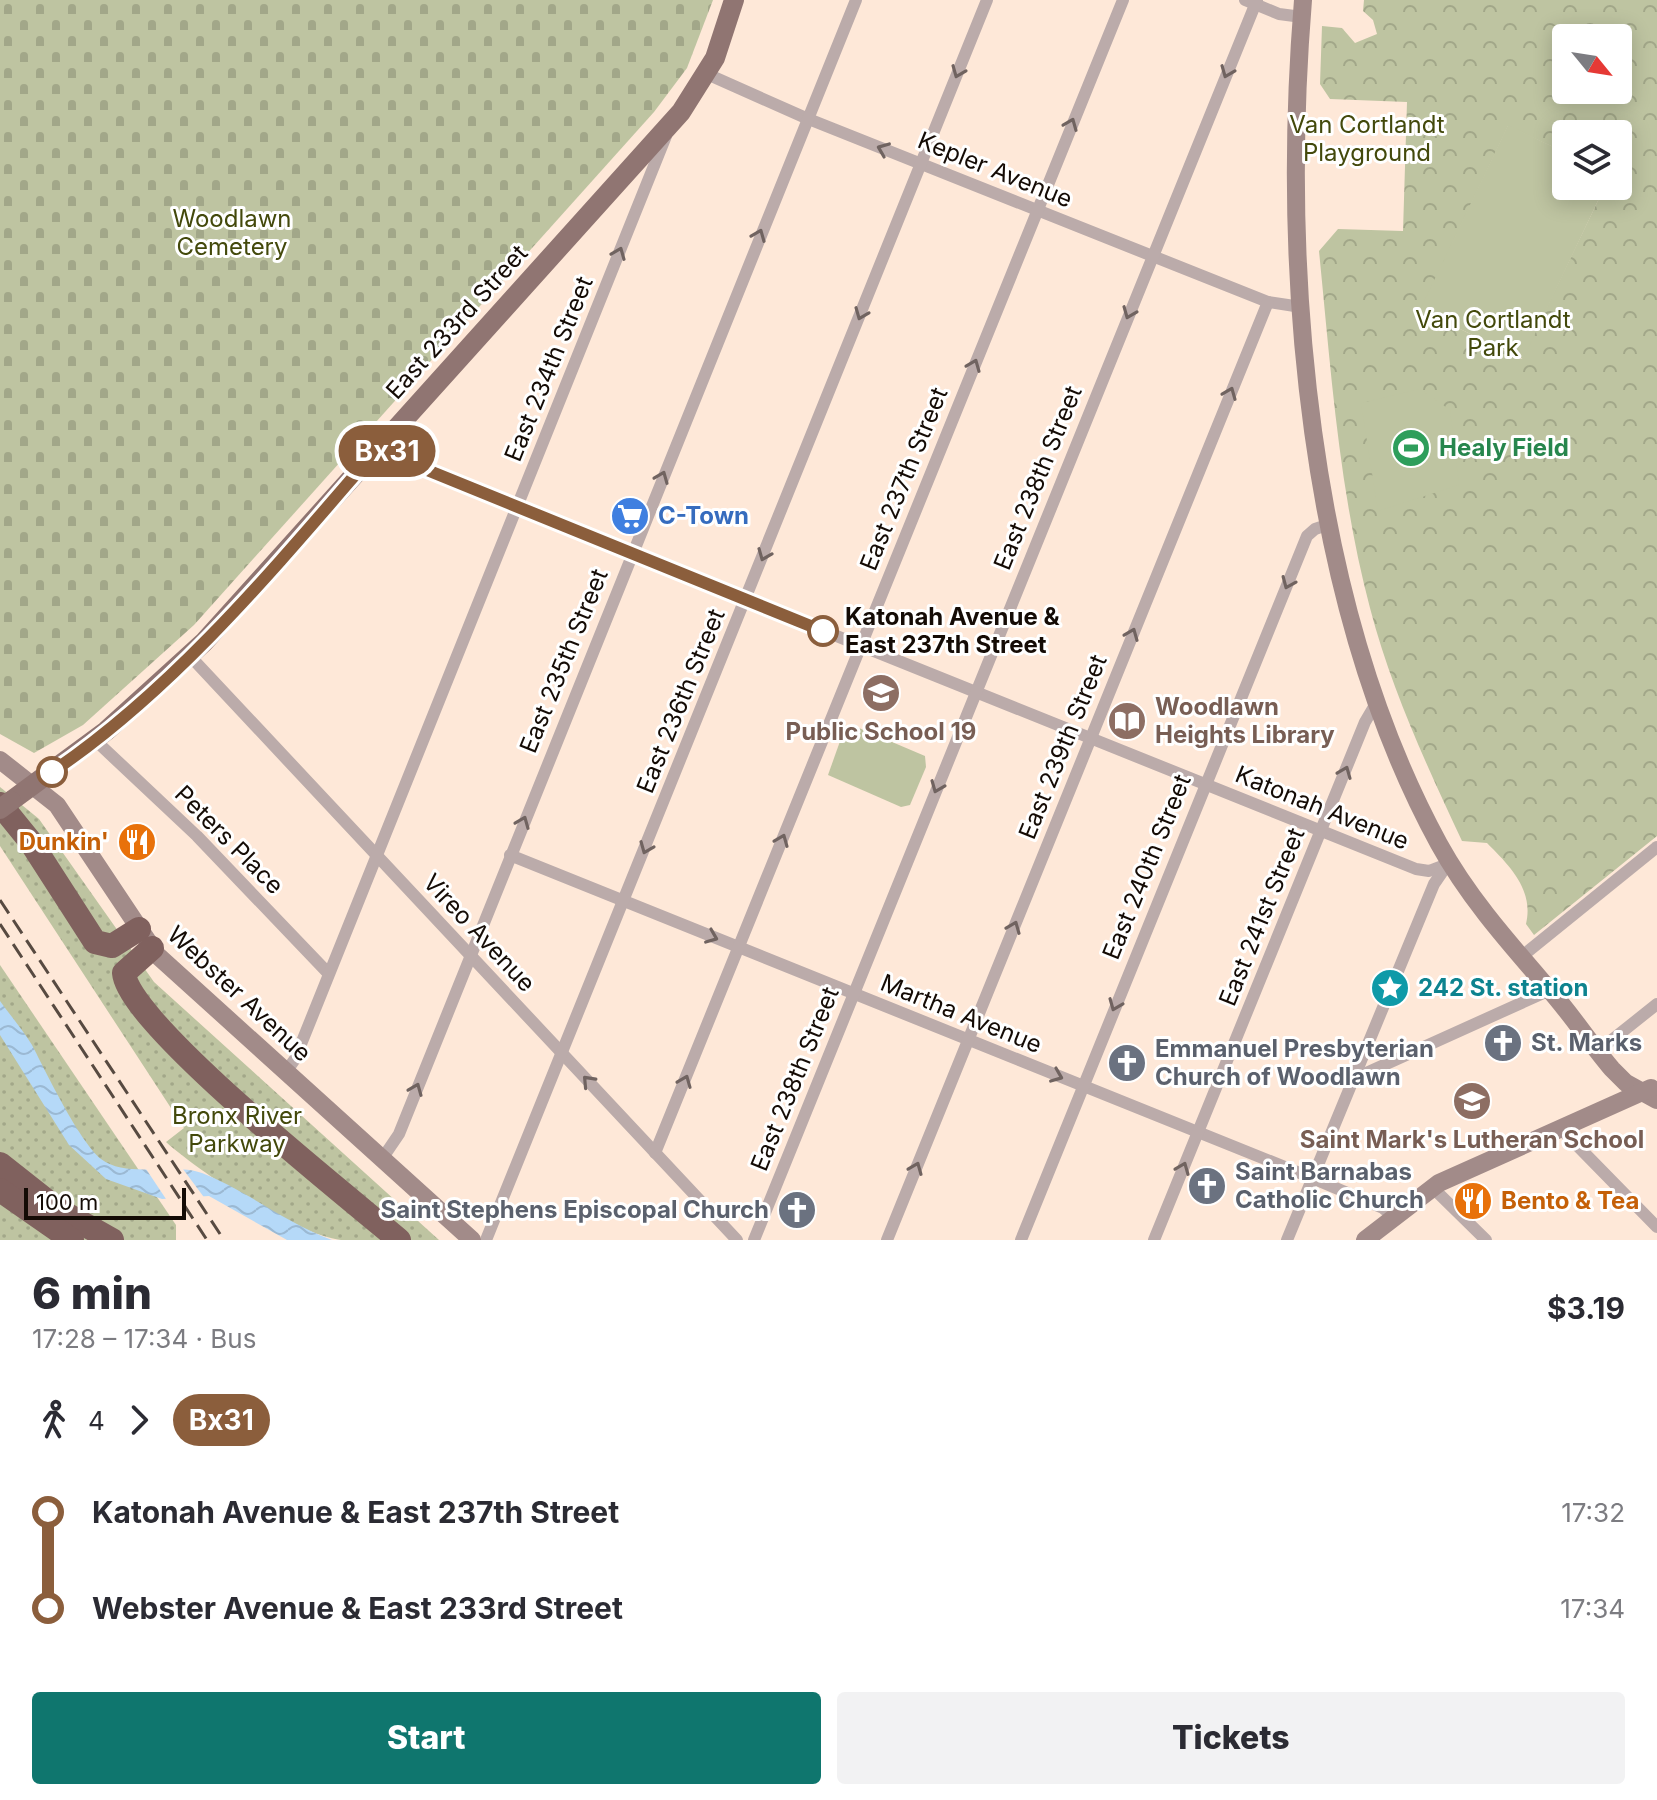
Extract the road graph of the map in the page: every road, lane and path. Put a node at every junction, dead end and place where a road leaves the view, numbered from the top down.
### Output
1 (734, 0) edge
2 (856, 0) edge
3 (987, 0) edge
4 (1123, 0) edge
5 (1252, 1) edge
6 (1302, 8) edge
7 (707, 74) junction
8 (806, 118) junction
9 (672, 122) junction
10 (921, 164) junction
11 (1036, 210) junction
12 (1153, 256) junction
13 (1268, 302) junction
14 (1301, 307) junction
15 (381, 445) junction
16 (516, 507) junction
17 (1330, 524) junction
18 (631, 553) junction
19 (746, 600) junction
20 (860, 646) junction
21 (190, 656) junction
22 (975, 692) junction
23 (1378, 700) junction
24 (1090, 738) junction
25 (95, 740) junction
26 (0, 760) edge
27 (33, 784) junction
28 (1204, 784) junction
29 (4, 805) edge
30 (1321, 830) junction
31 (1657, 847) edge
32 (376, 854) junction
33 (510, 855) junction
34 (1450, 863) junction
35 (624, 901) junction
36 (146, 939) junction
37 (739, 948) junction
38 (469, 955) junction
39 (1521, 957) junction
40 (328, 973) junction
41 (1550, 990) junction
42 (854, 994) junction
43 (1657, 1004) edge
44 (968, 1040) junction
45 (1598, 1051) junction
46 (563, 1055) junction
47 (286, 1072) junction
48 (1353, 1079) junction
49 (1083, 1087) junction
50 (1652, 1092) edge
51 (1560, 1128) junction
52 (1198, 1132) junction
53 (655, 1153) junction
54 (382, 1159) junction
55 (0, 1164) edge
56 (1312, 1178) junction
57 (1433, 1188) junction
58 (0, 1190) edge
59 (0, 1204) edge
60 (1394, 1217) junction
61 (1657, 1227) edge
62 (44, 1240) edge
63 (72, 1240) edge
64 (112, 1240) edge
65 (399, 1240) edge
66 (472, 1240) edge
67 (486, 1240) edge
68 (737, 1240) edge
69 (754, 1240) edge
70 (887, 1240) edge
71 (1021, 1240) edge
72 (1154, 1240) edge
73 (1287, 1240) edge
74 (1365, 1240) edge
75 (1486, 1240) edge

1 - 7 main road, East 233rd Street
2 - 8 street, East 235th Street
3 -> 10 street, East 236th Street
11 -> 4 street, East 237th Street
5 - 6 street
5 -> 12 street, East 238th Street
6 - 14 street
7 - 8 street, Kepler Avenue
7 - 9 main road, East 233rd Street
10 -> 8 street, Kepler Avenue
18 -> 8 street, East 235th Street
9 - 15 main road, East 233rd Street
16 -> 9 street, East 234th Street
10 - 11 street, Kepler Avenue
10 -> 19 street, East 236th Street
11 - 12 street, Kepler Avenue
20 -> 11 street, East 237th Street
12 - 13 street, Kepler Avenue
12 -> 22 street, East 238th Street
13 - 14 street
24 -> 13 street, East 239th Street
14 - 17 street
15 - 16 street, Katonah Avenue
15 - 21 main road, East 233rd Street
16 - 18 street, Katonah Avenue
16 - 32 street, East 234th Street
17 - 23 street
17 -> 28 street, East 240th Street
18 - 19 street, Katonah Avenue
33 -> 18 street, East 235th Street
19 - 20 street, Katonah Avenue
19 -> 35 street, East 236th Street
20 - 22 street, Katonah Avenue
37 -> 20 street, East 237th Street
21 - 25 main road, East 233rd Street
21 - 32 street, Vireo Avenue
22 - 24 street, Katonah Avenue
22 -> 42 street, East 238th Street
30 -> 23 street, East 241st Street
23 - 34 street
24 - 28 street, Katonah Avenue
44 -> 24 street, East 239th Street
25 - 27 main road, East 233rd Street
25 - 40 street, Peters Place
26 - 27 street, Webster Avenue
27 - 29 main road, East 233rd Street
27 - 36 street, Webster Avenue
28 - 30 street, Katonah Avenue
28 -> 49 street, East 240th Street
29 - 36 highway
30 - 34 street, Katonah Avenue
30 - 52 street, East 241st Street
31 - 39 street
32 - 38 street, Vireo Avenue
32 - 40 street, East 234th Street
33 - 35 street, Martha Avenue
33 - 38 street, East 235th Street
34 - 39 street
34 - 48 street
35 -> 37 street, Martha Avenue
35 - 46 street, East 236th Street
36 - 47 street, Webster Avenue
36 - 65 highway
37 - 42 street, Martha Avenue
53 -> 37 street, East 237th Street
38 - 46 street, Vireo Avenue
54 -> 38 street, East 235th Street
39 - 41 street
40 - 47 street, East 234th Street
41 - 45 street
41 - 48 street
42 - 44 street, Martha Avenue
42 - 69 street, East 238th Street
43 - 45 street
44 -> 49 street, Martha Avenue
70 -> 44 street, East 239th Street
45 - 50 street
53 -> 46 street, Vireo Avenue
46 - 67 street, East 236th Street
47 - 54 street, Webster Avenue
48 - 56 street
49 - 52 street, Martha Avenue
49 - 71 street, East 240th Street
50 - 51 street
51 - 57 street
51 - 61 street
52 - 56 street, Martha Avenue
72 -> 52 street, East 241st Street
53 - 68 street, Vireo Avenue
54 - 66 street, Webster Avenue
55 - 64 highway
56 - 60 street, Martha Avenue
56 - 73 street
57 - 60 street
57 - 75 street
58 - 63 highway
59 - 62 highway
60 - 74 street

